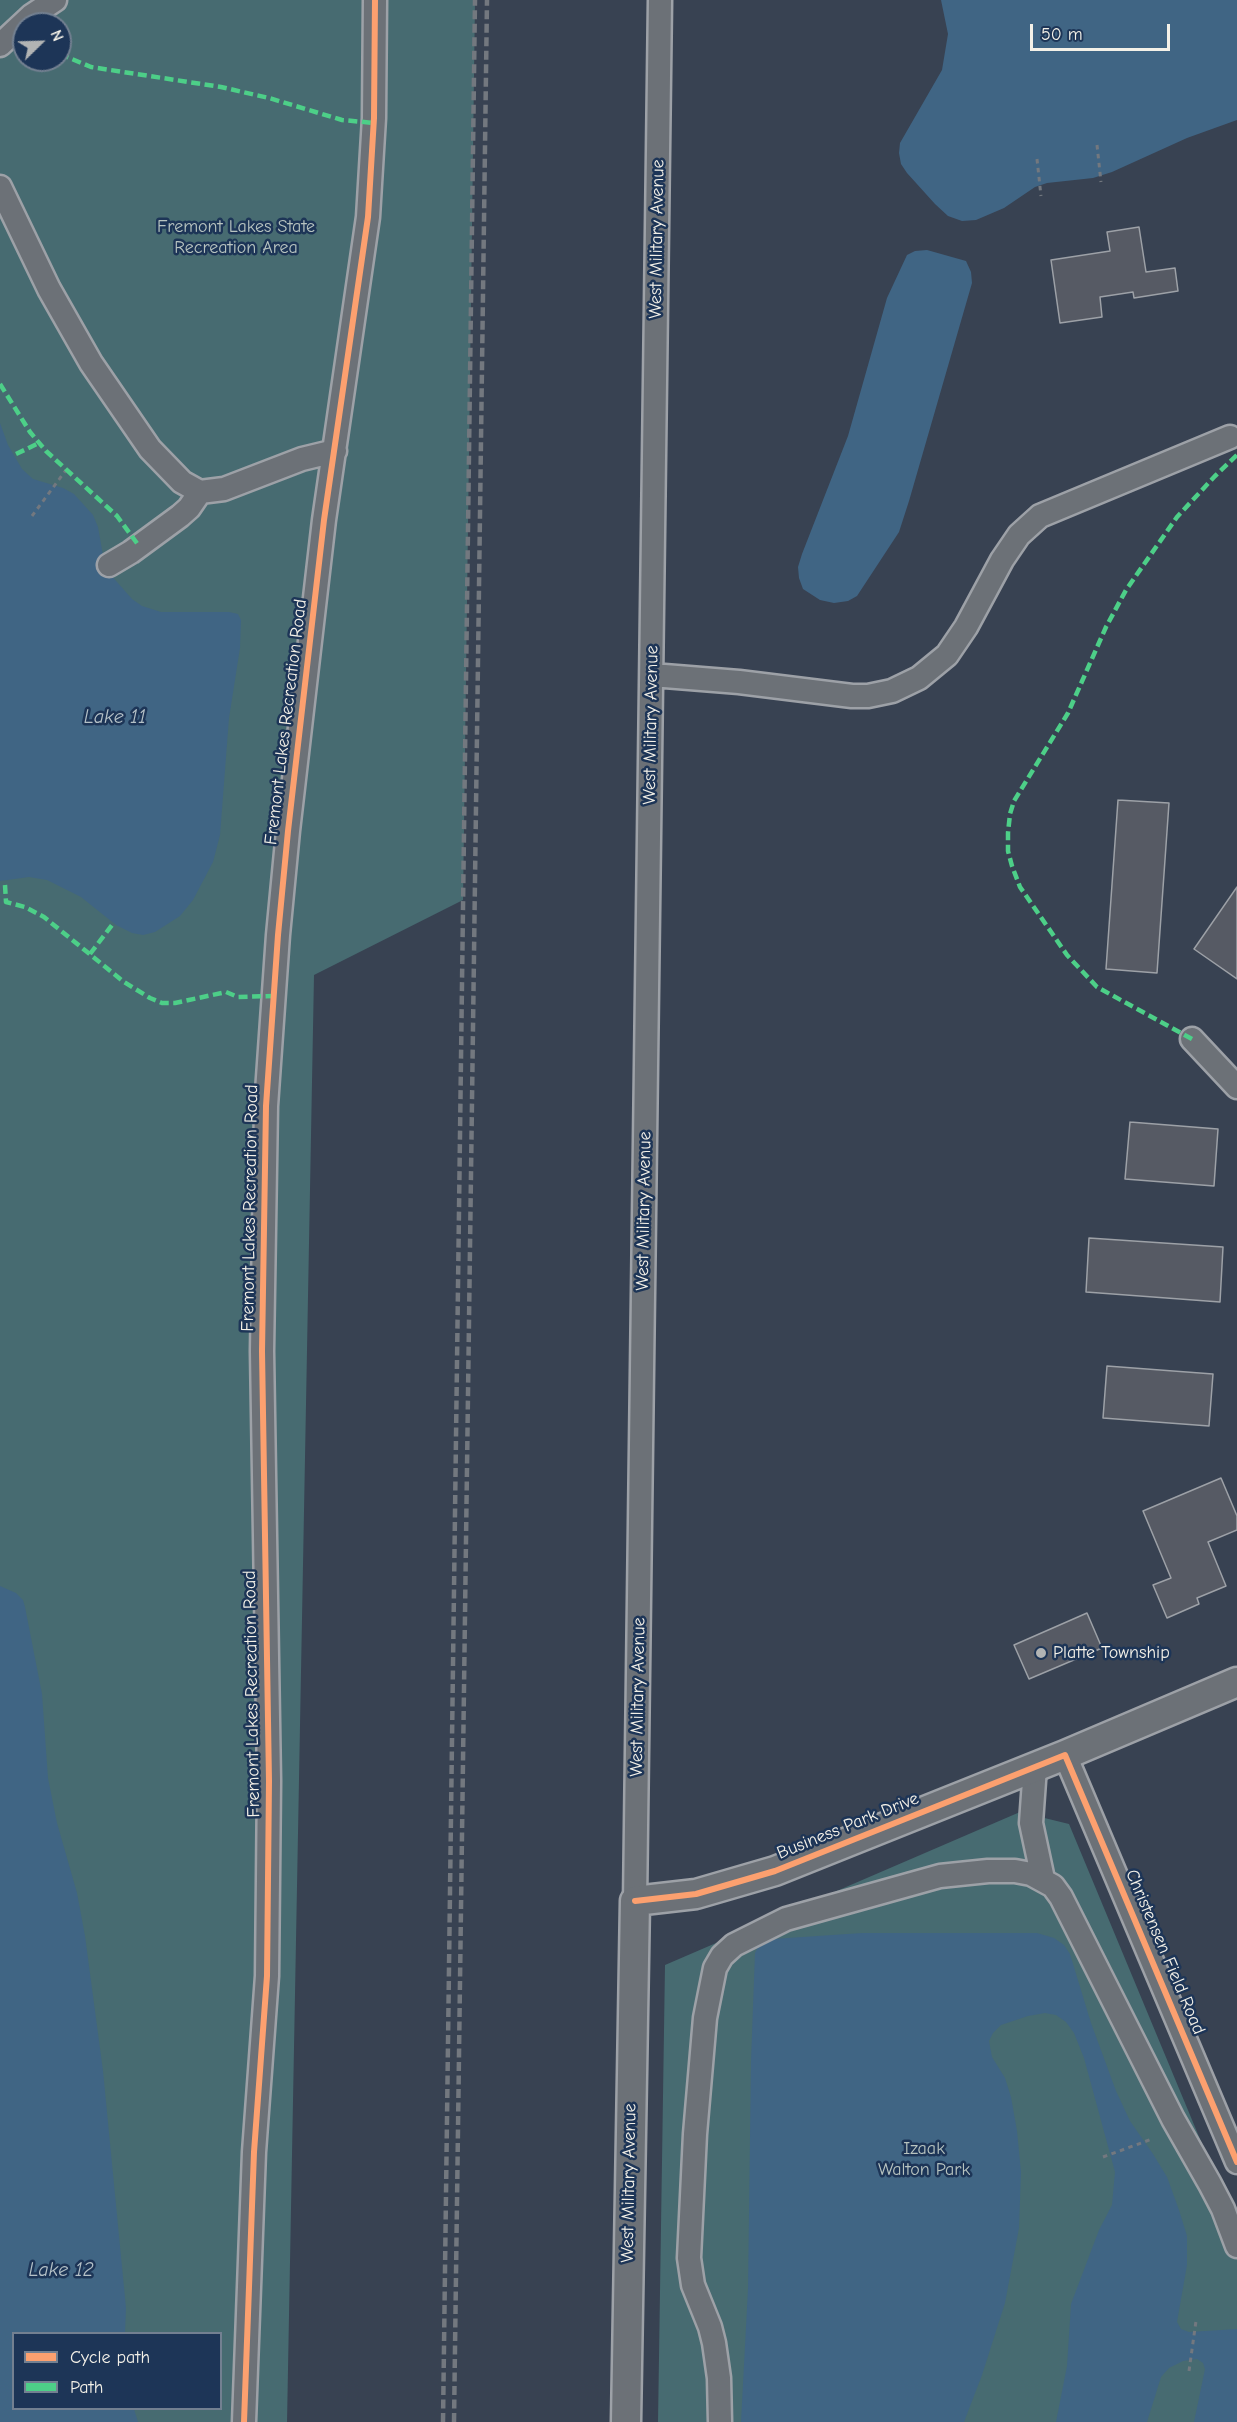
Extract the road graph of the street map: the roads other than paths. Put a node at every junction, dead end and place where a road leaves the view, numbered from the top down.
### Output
1 (55, 0) edge
2 (375, 0) edge
3 (660, 0) edge
4 (0, 45) edge
5 (0, 187) edge
6 (1230, 437) dead end
7 (335, 451) junction
8 (200, 492) junction
9 (109, 565) dead end
10 (652, 675) junction
11 (1192, 1039) dead end
12 (1237, 1087) edge
13 (1237, 1682) edge
14 (1065, 1755) junction
15 (1035, 1767) junction
16 (1043, 1879) junction
17 (634, 1901) junction
18 (1237, 2162) edge
19 (1237, 2246) edge
20 (244, 2422) edge
21 (626, 2422) edge
22 (720, 2422) edge

1 - 4 street
2 - 7 street, Fremont Lakes Recreation Road
3 - 10 street, West Military Avenue
5 - 8 street
6 - 10 street
7 - 8 street
7 - 20 street, Fremont Lakes Recreation Road
8 - 9 street
10 - 17 street, West Military Avenue
11 - 12 street
13 - 14 main road, Business Park Drive
14 - 15 main road, Business Park Drive
14 - 18 street, Christensen Field Road
15 - 16 street
15 - 17 main road, Business Park Drive
16 - 19 street
16 - 22 street
17 - 21 main road, West Military Avenue

